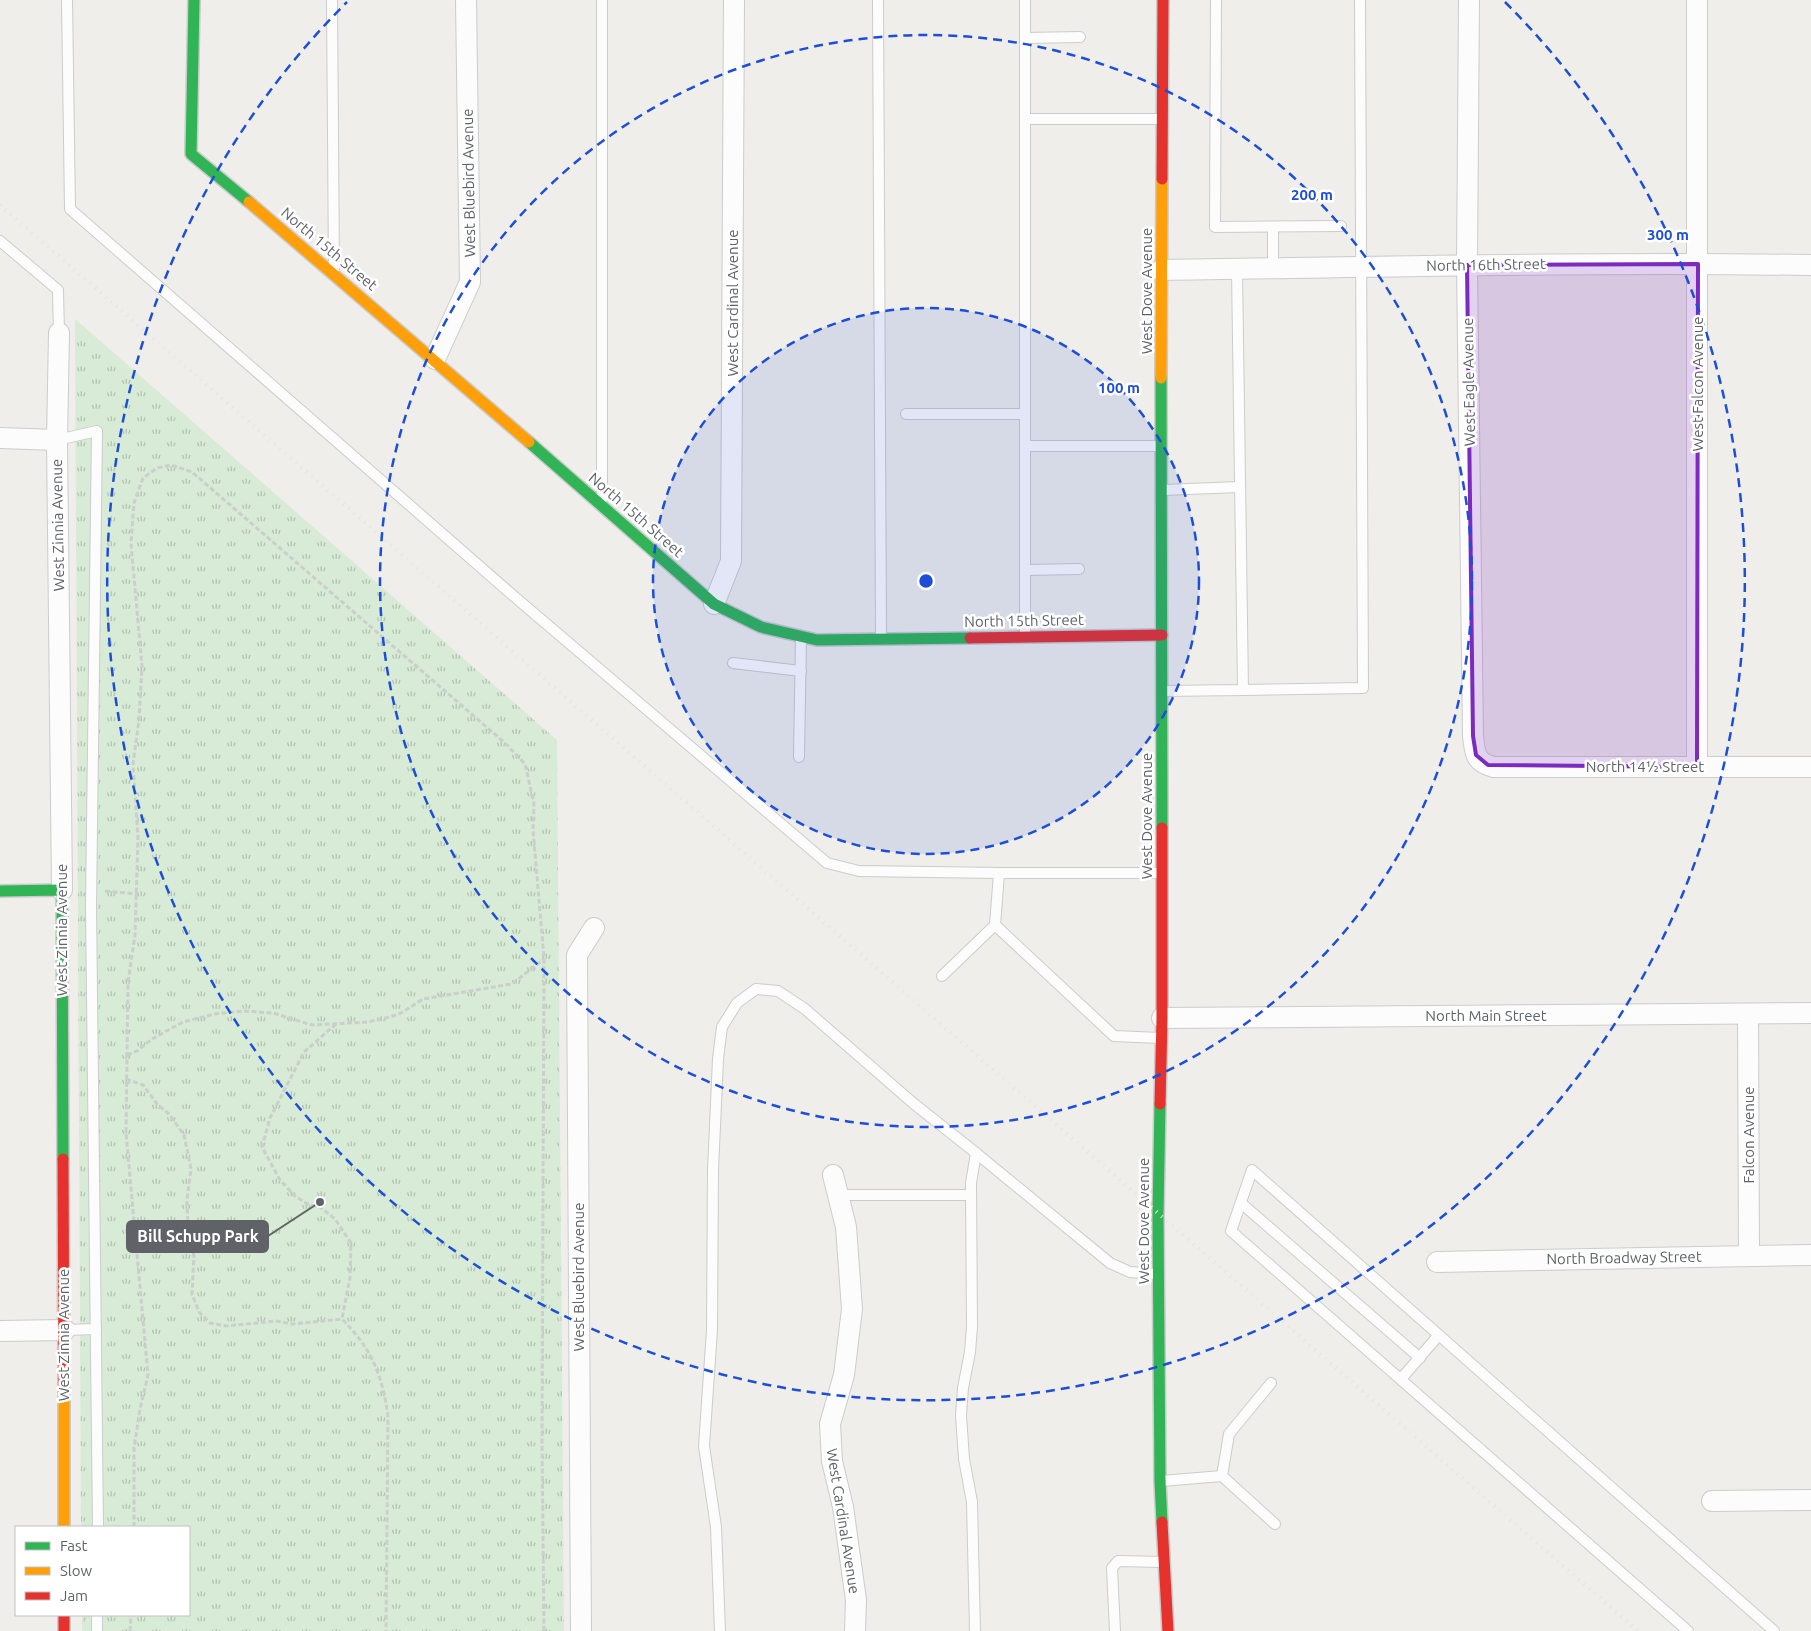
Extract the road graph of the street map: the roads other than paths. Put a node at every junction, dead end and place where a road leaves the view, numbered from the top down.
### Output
1 (67, 0) edge
2 (194, 0) edge
3 (332, 0) edge
4 (466, 0) edge
5 (602, 0) edge
6 (734, 0) edge
7 (878, 0) edge
8 (1025, 0) edge
9 (1163, 0) edge
10 (1216, 0) edge
11 (1360, 0) edge
12 (1468, 0) edge
13 (1697, 0) edge
14 (1080, 37) dead end
15 (1025, 38) junction
16 (1025, 119) junction
17 (1162, 119) junction
18 (1341, 226) dead end
19 (1273, 227) junction
20 (0, 241) edge
21 (1698, 264) junction
22 (1467, 265) junction
23 (1811, 265) edge
24 (1360, 267) junction
25 (1273, 268) junction
26 (1237, 269) junction
27 (1161, 270) junction
28 (334, 272) junction
29 (59, 333) joint
30 (435, 359) junction
31 (906, 414) dead end
32 (1025, 414) junction
33 (0, 438) edge
34 (57, 440) junction
35 (1025, 446) junction
36 (1162, 446) junction
37 (1239, 488) junction
38 (1162, 490) junction
39 (602, 505) junction
40 (1079, 569) dead end
41 (1025, 570) junction
42 (714, 604) junction
43 (1162, 635) junction
44 (801, 636) junction
45 (1025, 636) junction
46 (881, 638) junction
47 (733, 663) dead end
48 (801, 671) junction
49 (1243, 690) junction
50 (1162, 691) junction
51 (799, 757) dead end
52 (1481, 762) joint
53 (1697, 767) junction
54 (1811, 767) edge
55 (999, 873) junction
56 (1162, 873) junction
57 (62, 890) junction
58 (0, 891) edge
59 (995, 925) junction
60 (594, 928) dead end
61 (942, 976) dead end
62 (1811, 1013) edge
63 (1748, 1014) junction
64 (1162, 1028) junction
65 (976, 1153) junction
66 (833, 1175) dead end
67 (972, 1195) junction
68 (838, 1196) junction
69 (1241, 1203) junction
70 (1749, 1256) junction
71 (1811, 1256) edge
72 (1436, 1262) dead end
73 (1158, 1274) junction
74 (96, 1329) junction
75 (65, 1330) junction
76 (0, 1331) edge
77 (1438, 1336) junction
78 (1420, 1358) junction
79 (1401, 1379) junction
80 (1271, 1383) dead end
81 (1222, 1476) junction
82 (1160, 1481) junction
83 (1811, 1500) edge
84 (1712, 1501) dead end
85 (1275, 1524) dead end
86 (64, 1526) edge
87 (98, 1526) edge
88 (1164, 1562) junction
89 (64, 1616) edge
90 (97, 1616) edge
91 (64, 1631) edge
92 (97, 1631) edge
93 (580, 1631) edge
94 (720, 1631) edge
95 (854, 1631) edge
96 (975, 1631) edge
97 (1115, 1631) edge
98 (1168, 1631) edge
99 (1688, 1631) edge
100 (1774, 1631) edge

1 - 55 lane
2 - 28 street, North 15th Street
3 - 28 lane
4 - 30 street, West Bluebird Avenue
5 - 39 lane
6 - 42 street, West Cardinal Avenue
7 - 46 lane
8 - 15 lane
9 - 17 street, West Dove Avenue
10 - 19 lane
11 - 24 lane
12 - 22 street, West Eagle Avenue
13 - 21 street, West Falcon Avenue
14 - 15 lane
15 - 16 lane
16 - 17 lane
16 - 32 lane
17 - 27 street, West Dove Avenue
18 - 19 lane
19 - 25 lane
20 - 29 lane
21 - 22 street, North 16th Street
21 - 23 street, North 16th Street
21 - 53 street, West Falcon Avenue
22 - 24 street, North 16th Street
22 - 52 street, West Eagle Avenue
24 - 25 street, North 16th Street
24 - 49 lane
25 - 26 street, North 16th Street
26 - 27 street, North 16th Street
26 - 37 lane
27 - 36 street, West Dove Avenue
28 - 30 street, North 15th Street
29 - 34 street, West Zinnia Avenue
30 - 39 street, North 15th Street
31 - 32 lane
32 - 35 lane
33 - 34 street
34 - 57 street, West Zinnia Avenue
34 - 74 lane
35 - 36 lane
35 - 41 lane
36 - 38 street, West Dove Avenue
37 - 38 lane
37 - 49 lane
38 - 43 street, West Dove Avenue
39 - 42 street, North 15th Street
40 - 41 lane
41 - 45 lane
42 - 44 street, North 15th Street
43 - 45 street, North 15th Street
43 - 50 street, West Dove Avenue
44 - 46 street, North 15th Street
44 - 48 lane
45 - 46 street, North 15th Street
47 - 48 lane
48 - 51 lane
49 - 50 lane
50 - 56 street, West Dove Avenue
52 - 53 street, North 14½ Street
53 - 54 street, North 14½ Street
55 - 56 lane
55 - 59 lane
56 - 64 street, West Dove Avenue
57 - 58 street
57 - 75 street, West Zinnia Avenue
59 - 61 lane
59 - 64 lane
60 - 93 street, West Bluebird Avenue
62 - 63 street, North Main Street
63 - 64 street, North Main Street
63 - 70 street, Falcon Avenue
64 - 73 street, West Dove Avenue
65 - 67 lane
65 - 73 lane
65 - 94 lane
66 - 68 street, West Cardinal Avenue
67 - 68 lane
67 - 96 lane
68 - 95 street, West Cardinal Avenue
69 - 77 lane
69 - 78 lane
69 - 79 lane
70 - 71 street, North Broadway Street
70 - 72 street, North Broadway Street
73 - 82 street, West Dove Avenue
74 - 75 lane
74 - 87 lane
75 - 76 street
75 - 86 street, West Zinnia Avenue
77 - 78 lane
77 - 100 lane
78 - 79 lane
79 - 99 lane
80 - 81 lane
81 - 82 lane
81 - 85 lane
82 - 88 street, West Dove Avenue
83 - 84 street
88 - 97 lane
88 - 98 street, West Dove Avenue
89 - 91 street
90 - 92 lane

